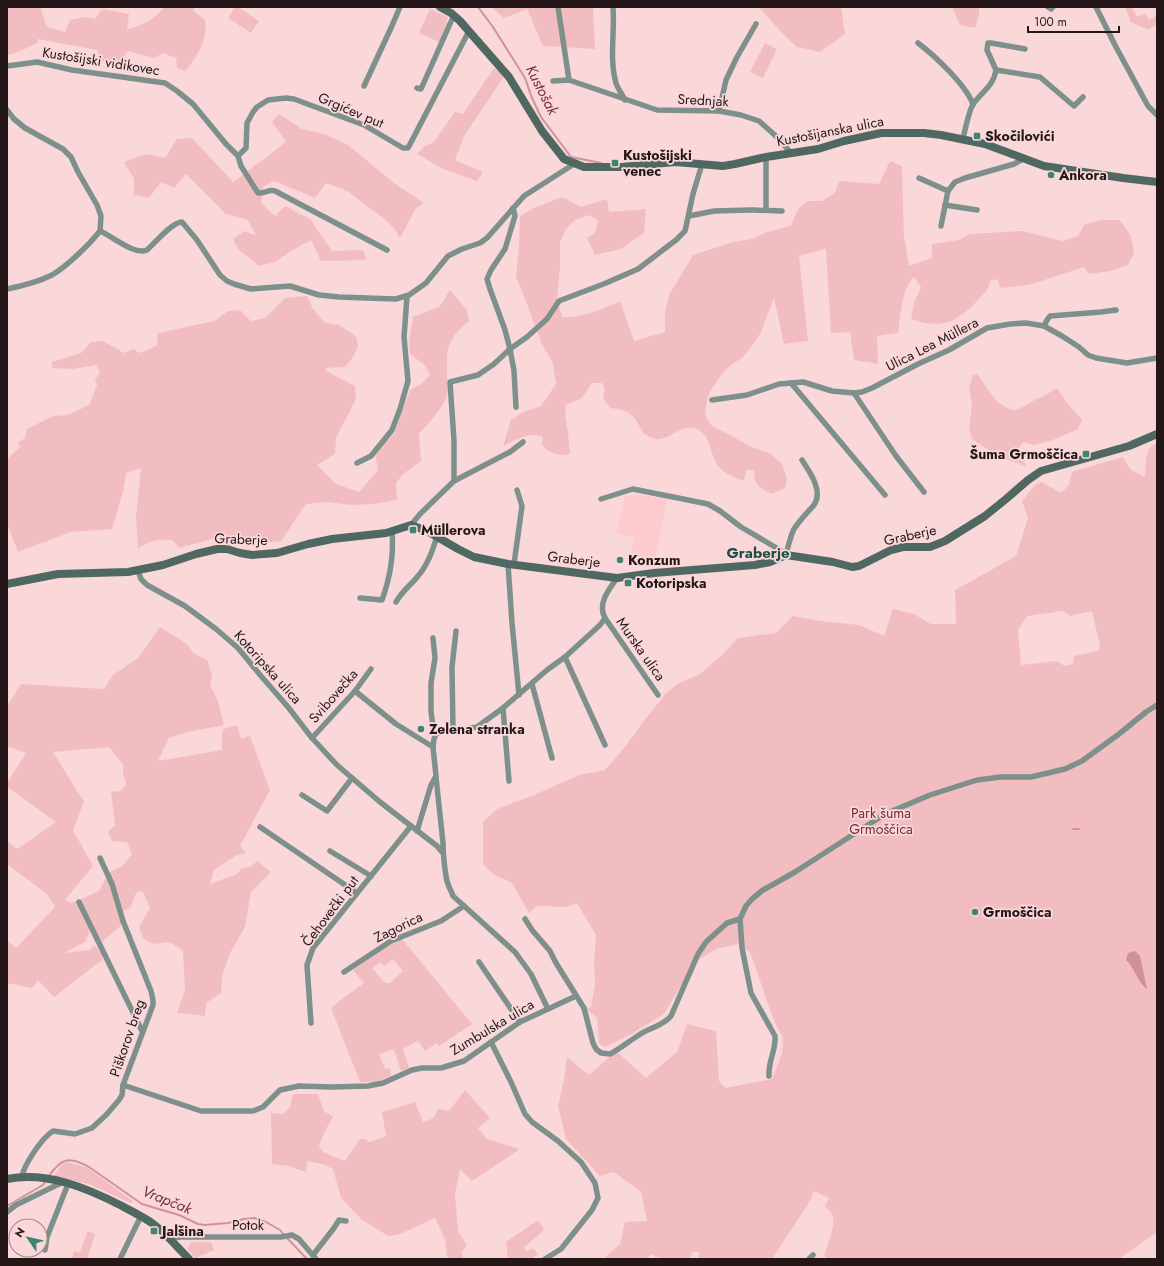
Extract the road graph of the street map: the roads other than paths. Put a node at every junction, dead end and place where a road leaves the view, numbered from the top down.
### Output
1 (400, 7) edge
2 (440, 7) edge
3 (558, 7) edge
4 (613, 7) edge
5 (1048, 7) edge
6 (1054, 7) edge
7 (1096, 7) edge
8 (454, 15) junction
9 (756, 24) dead end
10 (469, 31) junction
11 (918, 43) dead end
12 (1025, 49) dead end
13 (7, 66) edge
14 (996, 70) junction
15 (569, 80) junction
16 (553, 81) dead end
17 (364, 86) dead end
18 (417, 88) dead end
19 (1083, 98) dead end
20 (625, 100) junction
21 (973, 104) junction
22 (7, 110) edge
23 (719, 111) junction
24 (1157, 115) edge
25 (963, 139) junction
26 (791, 152) junction
27 (238, 156) junction
28 (766, 157) junction
29 (1023, 159) junction
30 (574, 164) junction
31 (702, 164) junction
32 (919, 178) dead end
33 (1157, 182) edge
34 (948, 191) junction
35 (945, 205) junction
36 (512, 208) junction
37 (766, 210) junction
38 (977, 210) dead end
39 (782, 211) dead end
40 (689, 216) junction
41 (941, 226) dead end
42 (100, 230) junction
43 (387, 250) dead end
44 (7, 289) edge
45 (407, 296) junction
46 (1116, 310) dead end
47 (1044, 326) junction
48 (510, 349) junction
49 (1157, 358) edge
50 (791, 383) junction
51 (854, 393) junction
52 (712, 400) dead end
53 (516, 408) dead end
54 (1157, 434) edge
55 (523, 442) dead end
56 (802, 460) dead end
57 (357, 463) dead end
58 (454, 481) junction
59 (517, 490) dead end
60 (924, 492) dead end
61 (885, 494) dead end
62 (601, 499) dead end
63 (412, 525) junction
64 (392, 531) junction
65 (437, 536) junction
66 (786, 555) junction
67 (511, 564) junction
68 (138, 571) junction
69 (617, 578) junction
70 (7, 584) edge
71 (360, 598) dead end
72 (396, 602) dead end
73 (605, 618) junction
74 (456, 631) dead end
75 (433, 638) dead end
76 (565, 657) junction
77 (371, 669) dead end
78 (532, 684) junction
79 (356, 691) junction
80 (519, 695) junction
81 (658, 695) dead end
82 (1157, 705) edge
83 (503, 708) junction
84 (454, 730) junction
85 (436, 734) junction
86 (312, 738) junction
87 (605, 745) dead end
88 (433, 747) junction
89 (552, 758) dead end
90 (436, 776) junction
91 (352, 778) junction
92 (509, 781) dead end
93 (302, 795) dead end
94 (411, 826) junction
95 (260, 828) dead end
96 (417, 831) junction
97 (330, 851) dead end
98 (442, 852) junction
99 (100, 858) dead end
100 (371, 876) junction
101 (357, 893) junction
102 (79, 902) dead end
103 (464, 906) junction
104 (525, 919) dead end
105 (740, 919) junction
106 (478, 962) dead end
107 (344, 972) dead end
108 (576, 996) junction
109 (548, 1008) junction
110 (520, 1022) junction
111 (311, 1023) dead end
112 (142, 1031) junction
113 (491, 1042) junction
114 (769, 1076) dead end
115 (123, 1085) junction
116 (22, 1176) junction
117 (7, 1179) edge
118 (65, 1183) junction
119 (7, 1212) edge
120 (141, 1216) junction
121 (346, 1221) dead end
122 (48, 1234) edge
123 (170, 1239) junction
124 (314, 1257) edge
125 (120, 1259) edge
126 (189, 1259) edge
127 (545, 1259) edge

1 - 17 street
2 - 8 street, Kustošijanska ulica
3 - 15 street
4 - 20 street
5 - 6 street
7 - 24 street
8 - 10 street, Kustošijanska ulica
8 - 18 street
9 - 23 street
10 - 27 street, Grgićev put
10 - 30 street, Kustošijanska ulica
11 - 21 street
12 - 14 street
13 - 27 street, Kustošijski vidikovec
14 - 19 street
14 - 21 street
15 - 16 street, Srednjak
15 - 20 street, Srednjak
20 - 23 street, Srednjak
21 - 25 street
22 - 42 street
23 - 26 street, Srednjak
25 - 26 street, Kustošijanska ulica
25 - 29 street, Kustošijanska ulica
26 - 28 street, Kustošijanska ulica
27 - 43 street, Kustošijski vidikovec
28 - 31 street, Kustošijanska ulica
28 - 37 street, Kustošijanska ulica
29 - 33 street, Kustošijanska ulica
29 - 34 street
30 - 31 street, Kustošijanska ulica
30 - 36 street
31 - 40 street
32 - 34 street
34 - 35 street
35 - 38 street
35 - 41 street
36 - 45 street
36 - 48 street
37 - 39 street
37 - 40 street
40 - 48 street
42 - 44 street
42 - 45 street
45 - 57 street
46 - 47 street
47 - 49 street, Ulica Lea Müllera
47 - 51 street, Ulica Lea Müllera
48 - 53 street
48 - 58 street
50 - 51 street, Ulica Lea Müllera
50 - 52 street, Ulica Lea Müllera
50 - 61 street
51 - 60 street
54 - 66 street, Graberje
55 - 58 street
56 - 66 street
58 - 63 street
59 - 67 street
62 - 66 street
63 - 64 street, Graberje
63 - 65 street, Graberje
64 - 68 street, Graberje
64 - 71 street
65 - 67 street, Graberje
65 - 72 street
66 - 69 street, Graberje
67 - 69 street, Graberje
67 - 80 street
68 - 70 street, Graberje
68 - 86 street, Kotoripska ulica
69 - 73 street
73 - 76 street
73 - 81 street, Murska ulica
74 - 84 street
75 - 85 street
76 - 78 street
76 - 87 street
77 - 79 street, Svibovečka
78 - 80 street
78 - 89 street
79 - 86 street, Svibovečka
79 - 88 street
80 - 83 street
82 - 105 street
83 - 84 street
83 - 92 street
84 - 85 street
85 - 88 street
86 - 91 street, Kotoripska ulica
88 - 90 street
90 - 96 street
90 - 98 street
91 - 93 street
91 - 94 street, Kotoripska ulica
94 - 96 street, Kotoripska ulica
94 - 100 street, Čehovečki put
95 - 101 street
96 - 98 street, Kotoripska ulica
97 - 100 street
98 - 103 street
99 - 112 street, Piškorov breg
100 - 101 street, Čehovečki put
101 - 111 street, Čehovečki put
102 - 112 street
103 - 107 street, Zagorica
103 - 109 street
104 - 108 street
105 - 108 street
105 - 114 street
106 - 110 street
108 - 109 street, Zumbulska ulica
109 - 110 street, Zumbulska ulica
110 - 113 street, Zumbulska ulica
112 - 115 street, Piškorov breg
113 - 115 street, Zumbulska ulica
113 - 127 street
115 - 116 street, Piškorov breg
116 - 117 street
116 - 118 street
118 - 119 street
118 - 120 street
118 - 122 street
120 - 123 street
120 - 125 street
121 - 124 street
123 - 124 street, Potok
123 - 126 street

